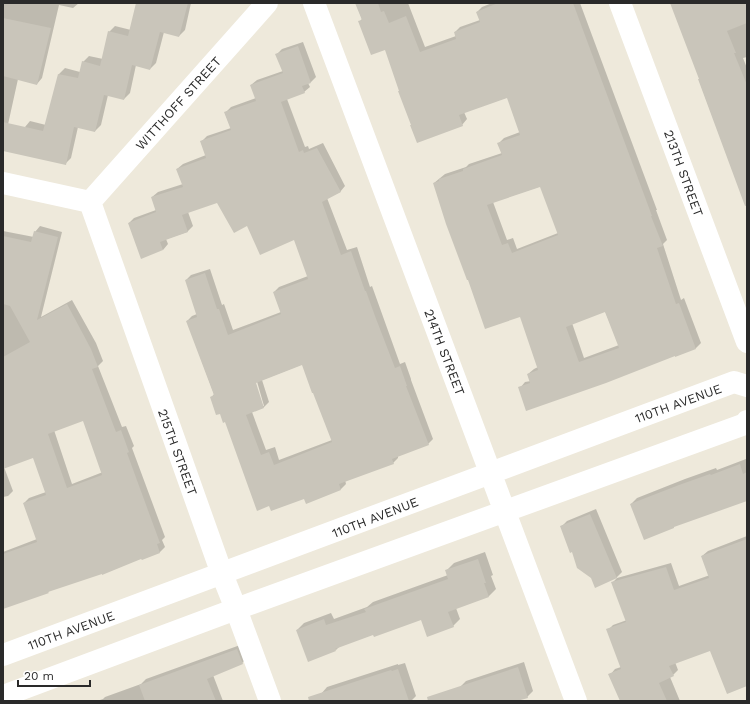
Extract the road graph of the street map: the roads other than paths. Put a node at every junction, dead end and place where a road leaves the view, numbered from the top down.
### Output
1 (267, 3) edge
2 (314, 3) edge
3 (620, 3) edge
4 (3, 183) edge
5 (90, 202) junction
6 (747, 342) edge
7 (747, 386) edge
8 (747, 421) edge
9 (490, 473) junction
10 (506, 512) junction
11 (222, 574) junction
12 (236, 610) junction
13 (3, 655) edge
14 (3, 696) edge
15 (270, 701) edge
16 (576, 701) edge

1 - 5 street, WITTHOFF STREET
2 - 9 street, 214TH STREET
3 - 6 street, 213TH STREET
4 - 5 street
5 - 11 street, 215TH STREET
7 - 9 street, 110TH AVENUE
8 - 10 street
9 - 10 street, 214TH STREET
9 - 11 street, 110TH AVENUE
10 - 12 street
10 - 16 street, 214TH STREET
11 - 12 street, 215TH STREET
11 - 13 street, 110TH AVENUE
12 - 14 street
12 - 15 street, 215TH STREET

